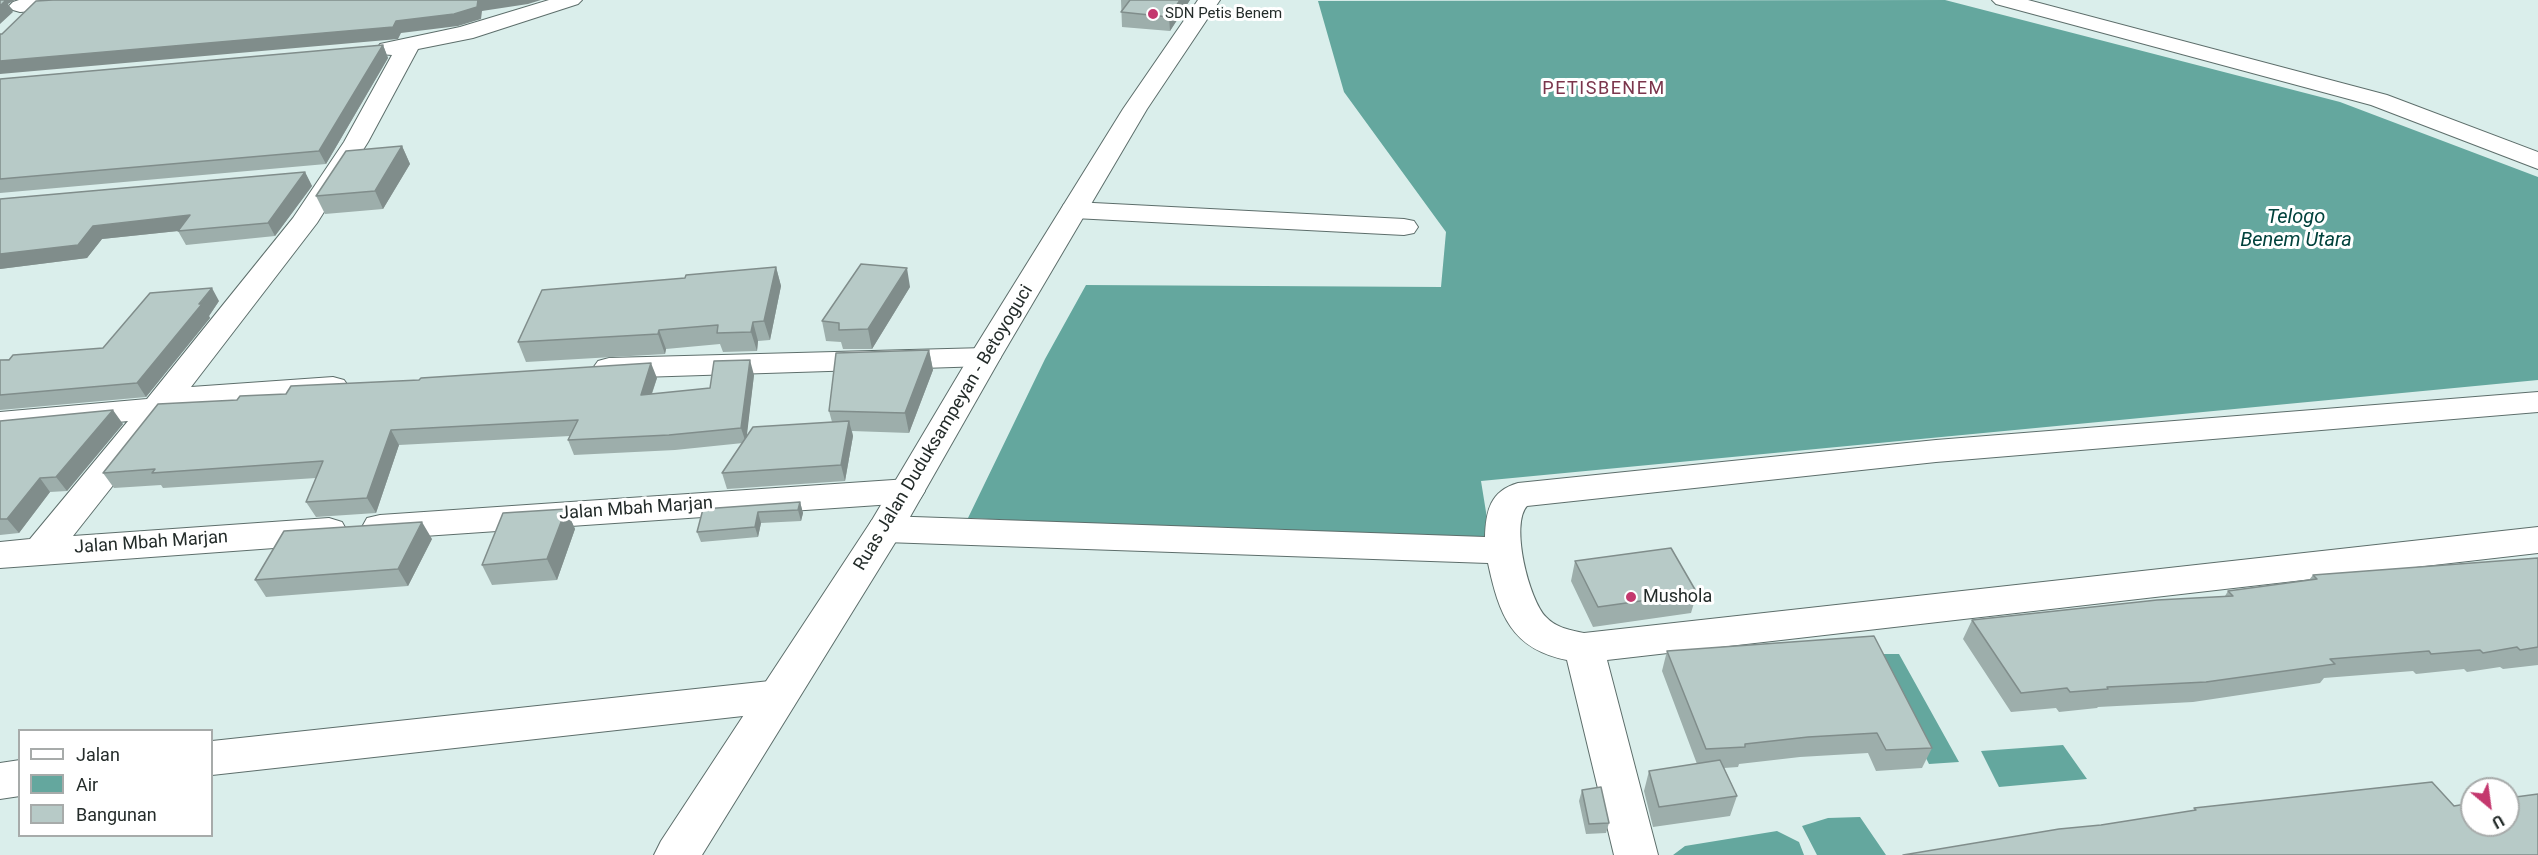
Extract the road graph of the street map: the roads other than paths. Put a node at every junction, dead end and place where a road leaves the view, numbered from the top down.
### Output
1 (101, 0) edge
2 (496, 0) edge
3 (571, 0) edge
4 (1209, 0) edge
5 (2003, 0) edge
6 (20, 9) edge
7 (506, 21) junction
8 (408, 47) junction
9 (364, 52) edge
10 (2538, 161) edge
11 (336, 173) junction
12 (301, 176) edge
13 (1074, 210) junction
14 (1404, 227) dead end
15 (985, 357) junction
16 (577, 370) edge
17 (364, 385) edge
18 (2538, 402) edge
19 (160, 403) junction
20 (0, 423) edge
21 (908, 490) junction
22 (885, 529) junction
23 (2538, 540) edge
24 (41, 551) junction
25 (1503, 551) junction
26 (0, 555) edge
27 (1584, 648) junction
28 (779, 696) junction
29 (213, 758) edge
30 (18, 778) edge
31 (0, 781) edge
32 (677, 855) edge
33 (1636, 855) edge

1 - 6 street
2 - 7 street
3 - 7 street
4 - 13 street, Ruas Jalan Duduksampeyan - Betoyoguci
5 - 10 street
7 - 8 street
8 - 9 street
8 - 11 street
11 - 12 street
11 - 19 street
13 - 14 street
13 - 15 street, Ruas Jalan Duduksampeyan - Betoyoguci
15 - 16 street
15 - 21 street, Ruas Jalan Duduksampeyan - Betoyoguci
17 - 19 street
18 - 25 street
19 - 20 street
19 - 24 street
21 - 22 street, Ruas Jalan Duduksampeyan - Betoyoguci
21 - 24 street, Jalan Mbah Marjan
22 - 25 street
22 - 28 street, Ruas Jalan Duduksampeyan - Betoyoguci
23 - 27 street
24 - 26 street, Jalan Mbah Marjan
25 - 27 street
27 - 33 street
28 - 29 street
28 - 32 street, Ruas Jalan Duduksampeyan - Betoyoguci
30 - 31 street

